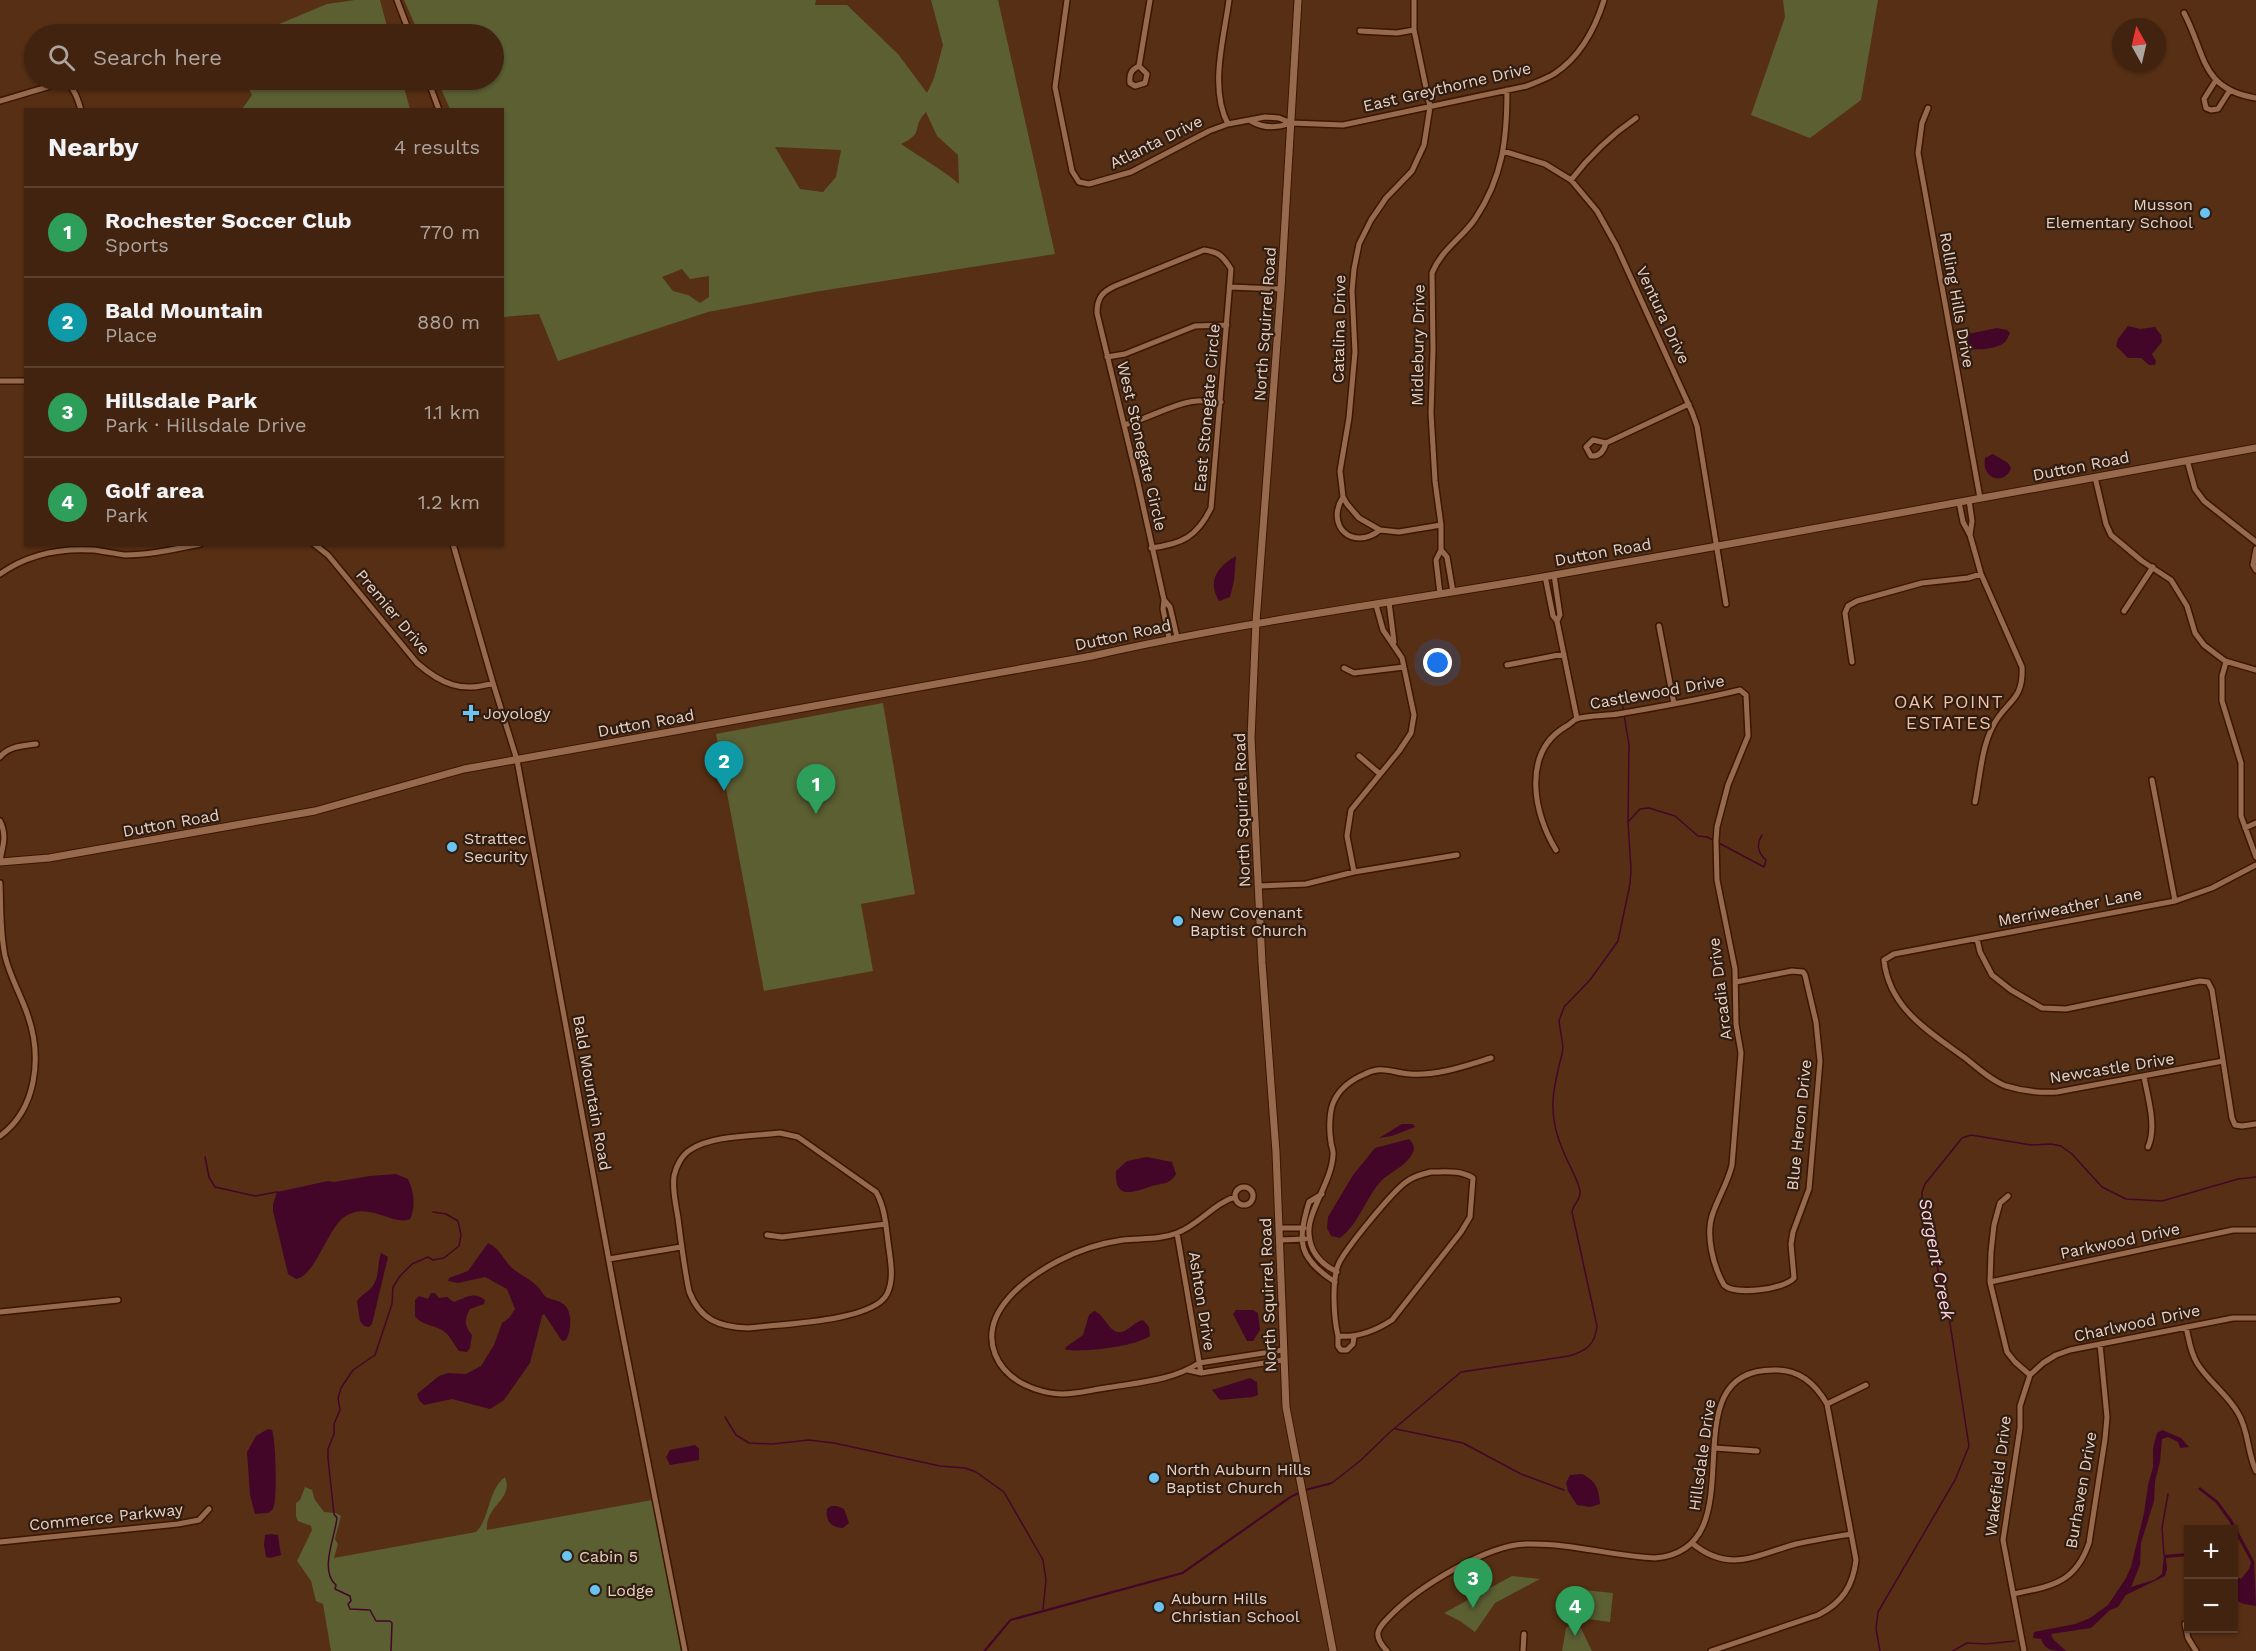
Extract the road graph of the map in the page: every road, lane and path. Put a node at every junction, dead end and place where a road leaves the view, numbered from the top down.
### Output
1 (397, 0) edge
2 (1067, 0) edge
3 (1150, 0) edge
4 (1229, 0) edge
5 (1298, 0) edge
6 (1414, 0) edge
7 (1604, 0) edge
8 (2184, 13) dead end
9 (406, 24) edge
10 (1414, 30) junction
11 (1360, 31) dead end
12 (1140, 66) dead end
13 (2216, 80) junction
14 (37, 90) edge
15 (73, 90) edge
16 (432, 90) edge
17 (1507, 90) junction
18 (2230, 90) junction
19 (2256, 98) edge
20 (0, 101) edge
21 (1430, 107) junction
22 (80, 108) edge
23 (438, 108) edge
24 (1928, 108) dead end
25 (1636, 118) dead end
26 (1251, 121) junction
27 (1291, 123) junction
28 (1228, 124) junction
29 (1503, 151) junction
30 (1571, 180) junction
31 (1230, 287) junction
32 (1281, 289) junction
33 (1099, 298) joint
34 (1227, 325) junction
35 (1107, 357) junction
36 (0, 381) edge
37 (24, 381) edge
38 (1221, 402) junction
39 (1689, 404) junction
40 (1124, 425) junction
41 (1606, 442) dead end
42 (2256, 448) edge
43 (2187, 460) junction
44 (2095, 477) junction
45 (1343, 497) junction
46 (1980, 498) junction
47 (1969, 500) junction
48 (1959, 502) junction
49 (1972, 521) junction
50 (1963, 522) junction
51 (1441, 525) junction
52 (1380, 530) junction
53 (1970, 535) junction
54 (2256, 542) edge
55 (188, 546) edge
56 (317, 546) edge
57 (454, 546) edge
58 (1716, 546) junction
59 (1151, 548) junction
60 (2256, 549) edge
61 (1441, 550) junction
62 (2153, 567) junction
63 (2256, 570) edge
64 (1981, 573) junction
65 (0, 574) edge
66 (1554, 575) junction
67 (1545, 576) junction
68 (1453, 592) junction
69 (1440, 594) junction
70 (1389, 602) junction
71 (1726, 604) dead end
72 (1376, 605) junction
73 (2124, 611) dead end
74 (1557, 621) junction
75 (1256, 622) junction
76 (1659, 626) dead end
77 (1173, 638) junction
78 (1394, 644) junction
79 (1564, 654) junction
80 (1852, 662) dead end
81 (2226, 662) junction
82 (1507, 665) dead end
83 (1404, 667) junction
84 (1344, 668) dead end
85 (2256, 670) edge
86 (493, 683) junction
87 (1742, 692) joint
88 (1674, 704) junction
89 (1576, 719) junction
90 (36, 744) dead end
91 (1359, 756) dead end
92 (0, 757) edge
93 (518, 760) junction
94 (1380, 774) junction
95 (2152, 780) dead end
96 (1975, 802) dead end
97 (0, 821) edge
98 (2256, 823) edge
99 (2245, 828) junction
100 (1556, 850) dead end
101 (1457, 855) dead end
102 (2256, 857) edge
103 (0, 861) edge
104 (2256, 865) edge
105 (1354, 872) junction
106 (0, 883) edge
107 (1258, 886) junction
108 (2175, 901) junction
109 (1977, 939) junction
110 (1884, 960) joint
111 (1736, 982) junction
112 (1491, 1058) dead end
113 (2223, 1061) junction
114 (2144, 1077) junction
115 (2256, 1124) edge
116 (0, 1137) edge
117 (2148, 1147) dead end
118 (1323, 1193) junction
119 (2008, 1196) dead end
120 (1235, 1197) dead end
121 (886, 1224) junction
122 (1279, 1228) junction
123 (1301, 1228) junction
124 (1309, 1228) junction
125 (2256, 1230) edge
126 (1178, 1233) junction
127 (767, 1235) dead end
128 (1309, 1238) junction
129 (1302, 1239) junction
130 (1280, 1240) junction
131 (681, 1247) junction
132 (609, 1259) junction
133 (1337, 1272) junction
134 (1335, 1282) junction
135 (1990, 1282) junction
136 (1724, 1286) joint
137 (118, 1300) dead end
138 (0, 1312) edge
139 (2256, 1318) edge
140 (2186, 1327) junction
141 (1354, 1335) junction
142 (1338, 1336) junction
143 (2100, 1344) junction
144 (1282, 1350) junction
145 (1239, 1357) junction
146 (1283, 1360) junction
147 (1199, 1363) junction
148 (1240, 1366) junction
149 (1188, 1370) junction
150 (1201, 1372) junction
151 (2030, 1375) junction
152 (1866, 1385) dead end
153 (1827, 1404) junction
154 (1714, 1448) junction
155 (1756, 1451) dead end
156 (2256, 1471) edge
157 (209, 1509) dead end
158 (1851, 1534) junction
159 (0, 1542) edge
160 (1692, 1543) junction
161 (2013, 1594) junction
162 (2187, 1633) edge
163 (1524, 1634) dead end
164 (685, 1651) edge
165 (1333, 1651) edge
166 (1387, 1651) edge
167 (1523, 1651) edge
168 (1711, 1651) edge
169 (2024, 1651) edge
170 (2196, 1651) edge

1 - 9 street
2 - 28 street, Atlanta Drive
3 - 12 street
4 - 28 street
5 - 27 street, North Squirrel Road
6 - 10 street, Catalina Drive
7 - 17 street, East Greythorne Drive
8 - 13 street
10 - 11 street
10 - 21 street, Catalina Drive
13 - 18 street
13 - 18 street
14 - 20 street
15 - 22 street
16 - 23 street
17 - 21 street, East Greythorne Drive
17 - 29 street, Midlebury Drive
18 - 19 street
21 - 27 street, East Greythorne Drive
21 - 45 street, Catalina Drive
24 - 46 street, Rolling Hills Drive
25 - 30 street
26 - 27 street, Atlanta Drive
26 - 27 street, Atlanta Drive
26 - 28 street, Atlanta Drive
27 - 32 street, North Squirrel Road
29 - 30 street, Ventura Drive
29 - 51 street, Midlebury Drive
30 - 39 street, Ventura Drive
31 - 32 street
31 - 33 street, East Stonegate Circle
31 - 34 street, East Stonegate Circle
32 - 75 street, North Squirrel Road
33 - 35 street, West Stonegate Circle
34 - 35 street
34 - 38 street, East Stonegate Circle
35 - 40 street, West Stonegate Circle
36 - 37 street
38 - 40 street
38 - 59 street, East Stonegate Circle
39 - 41 street
39 - 58 street, Ventura Drive
40 - 59 street, West Stonegate Circle
42 - 43 street, Dutton Road
43 - 44 street, Dutton Road
43 - 54 street
44 - 46 street, Dutton Road
44 - 62 street
45 - 52 street
45 - 52 street, Catalina Drive
46 - 47 street, Dutton Road
47 - 48 street, Dutton Road
47 - 49 street
48 - 50 street
48 - 58 street, Dutton Road
49 - 50 street
49 - 53 street
50 - 53 street
51 - 52 street
51 - 61 street, Midlebury Drive
53 - 64 street
55 - 65 street
56 - 86 street, Premier Drive
57 - 86 street, Bald Mountain Road
58 - 66 street, Dutton Road
58 - 71 street, Ventura Drive
59 - 77 street, West Stonegate Circle
60 - 63 street
61 - 68 street, Midlebury Drive
61 - 69 street, Midlebury Drive
62 - 73 street
62 - 81 street
64 - 80 street
64 - 96 street
66 - 67 street, Dutton Road
66 - 74 street
67 - 68 street, Dutton Road
67 - 74 street
68 - 69 street, Dutton Road
69 - 70 street, Dutton Road
70 - 72 street, Dutton Road
70 - 78 street
72 - 75 street, Dutton Road
72 - 78 street
74 - 79 street
75 - 77 street, Dutton Road
75 - 107 street, North Squirrel Road
76 - 88 street
77 - 93 street, Dutton Road
78 - 83 street
79 - 82 street
79 - 89 street
81 - 85 street
81 - 99 street
83 - 84 street
83 - 94 street
86 - 93 street, Bald Mountain Road
87 - 88 street, Castlewood Drive
87 - 111 street, Arcadia Drive
88 - 89 street, Castlewood Drive
89 - 100 street
90 - 92 street
91 - 94 street
93 - 103 street, Dutton Road
93 - 132 street, Bald Mountain Road
94 - 105 street
95 - 108 street
97 - 103 street
98 - 99 street
99 - 102 street
101 - 105 street
104 - 108 street, Merriweather Lane
105 - 107 street
106 - 116 street
107 - 122 street, North Squirrel Road
108 - 109 street, Merriweather Lane
109 - 110 street, Merriweather Lane
109 - 113 street
110 - 114 street, Newcastle Drive
111 - 136 street, Arcadia Drive
111 - 136 street, Blue Heron Drive
112 - 118 street
113 - 114 street, Newcastle Drive
113 - 115 street
114 - 117 street
118 - 123 street
118 - 124 street
119 - 135 street
120 - 126 street
121 - 127 street
121 - 131 street
121 - 131 street
122 - 123 street
122 - 130 street, North Squirrel Road
123 - 124 street
123 - 129 street
124 - 128 street
125 - 135 street, Parkwood Drive
126 - 147 street, Ashton Drive
126 - 149 street
128 - 129 street
128 - 133 street
129 - 130 street
129 - 134 street
130 - 144 street, North Squirrel Road
131 - 132 street
132 - 164 street, Bald Mountain Road
133 - 134 street
133 - 141 street
134 - 142 street
135 - 151 street
137 - 138 street
139 - 140 street, Charlwood Drive
140 - 143 street, Charlwood Drive
140 - 156 street
141 - 142 street
141 - 142 street
143 - 151 street, Charlwood Drive
143 - 161 street, Burhaven Drive
144 - 145 street
144 - 146 street, North Squirrel Road
145 - 147 street
145 - 148 street
146 - 148 street
146 - 165 street, North Squirrel Road
147 - 149 street
147 - 150 street, Ashton Drive
148 - 150 street
149 - 150 street
151 - 161 street, Wakefield Drive
152 - 153 street
153 - 154 street, Hillsdale Drive
153 - 158 street
154 - 155 street
154 - 160 street, Hillsdale Drive
157 - 159 street, Commerce Parkway
158 - 160 street
158 - 168 street
160 - 166 street
161 - 169 street, Wakefield Drive
162 - 170 street
163 - 167 street

